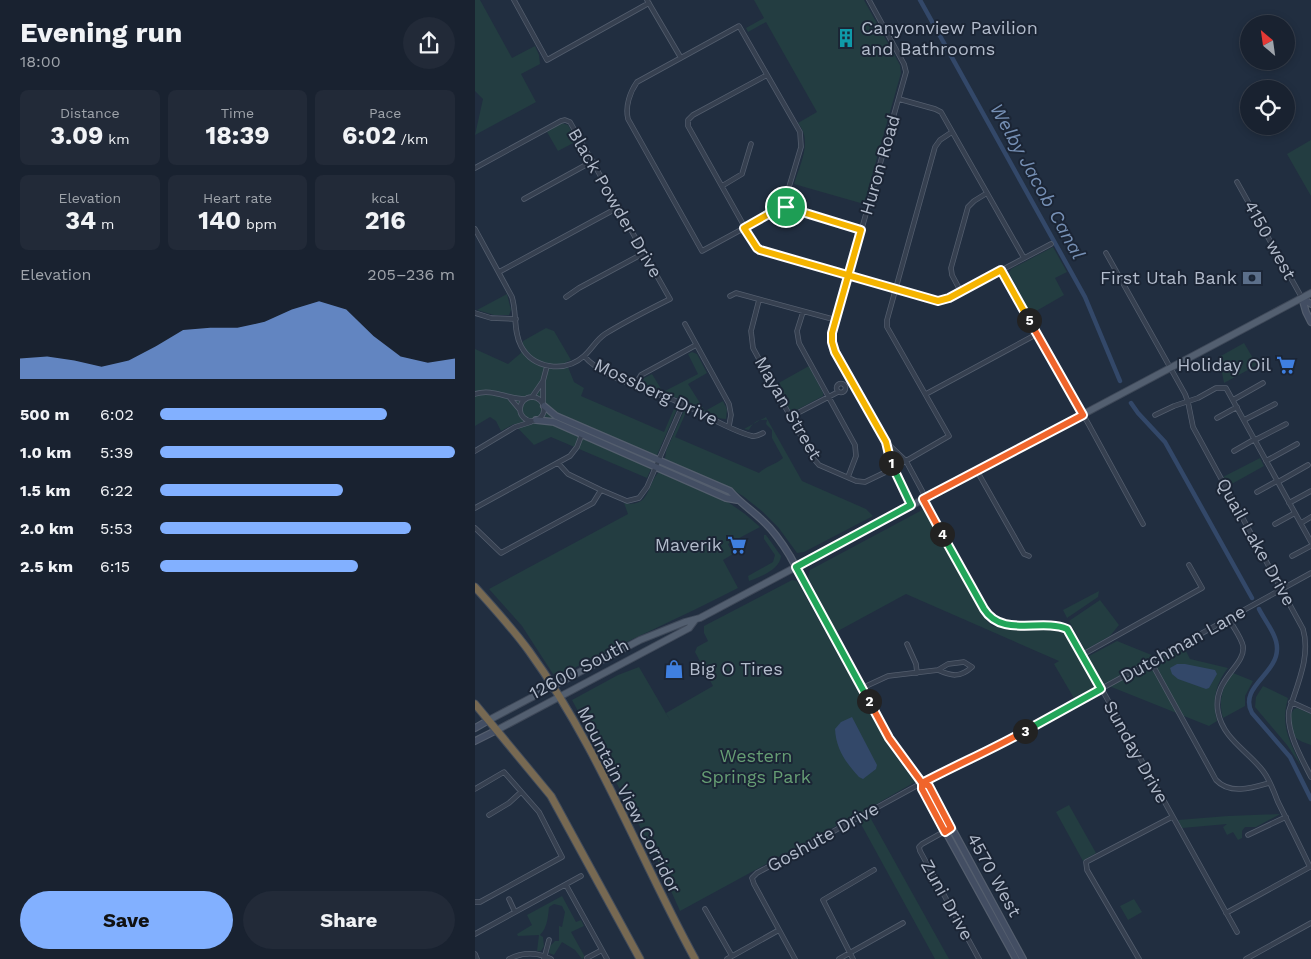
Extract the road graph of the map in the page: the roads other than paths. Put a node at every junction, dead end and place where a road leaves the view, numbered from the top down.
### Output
1 (514, 0) edge
2 (869, 0) edge
3 (648, 1) edge
4 (681, 58) junction
5 (767, 75) junction
6 (899, 99) junction
7 (952, 132) junction
8 (751, 144) dead end
9 (593, 161) junction
10 (475, 168) edge
11 (1237, 182) dead end
12 (721, 186) junction
13 (987, 193) junction
14 (524, 199) dead end
15 (783, 206) junction
16 (619, 207) junction
17 (744, 228) junction
18 (475, 229) edge
19 (861, 230) junction
20 (1051, 244) dead end
21 (644, 253) junction
22 (1106, 254) dead end
23 (1024, 258) junction
24 (1001, 270) junction
25 (499, 272) junction
26 (848, 276) junction
27 (895, 289) junction
28 (961, 292) junction
29 (1311, 293) edge
30 (729, 296) dead end
31 (566, 297) dead end
32 (1302, 298) junction
33 (759, 300) junction
34 (1311, 304) edge
35 (803, 312) junction
36 (475, 313) edge
37 (515, 319) junction
38 (835, 320) junction
39 (1311, 322) edge
40 (685, 324) dead end
41 (1037, 334) junction
42 (696, 345) junction
43 (584, 356) junction
44 (547, 366) junction
45 (1170, 368) junction
46 (543, 381) junction
47 (852, 382) junction
48 (1263, 383) dead end
49 (635, 385) junction
50 (475, 394) edge
51 (926, 394) junction
52 (827, 396) junction
53 (510, 398) junction
54 (529, 398) junction
55 (1233, 400) junction
56 (1188, 402) junction
57 (683, 404) junction
58 (1275, 404) dead end
59 (544, 405) junction
60 (1237, 407) junction
61 (521, 413) junction
62 (1083, 415) junction
63 (1155, 416) dead end
64 (790, 417) junction
65 (1217, 418) dead end
66 (1244, 420) junction
67 (535, 421) junction
68 (1286, 424) dead end
69 (729, 426) junction
70 (515, 427) junction
71 (763, 433) dead end
72 (582, 434) junction
73 (1255, 440) junction
74 (886, 442) junction
75 (1297, 444) dead end
76 (475, 450) edge
77 (1235, 451) dead end
78 (906, 461) junction
79 (1266, 461) junction
80 (558, 463) junction
81 (658, 464) junction
82 (1309, 465) dead end
83 (892, 468) junction
84 (977, 471) junction
85 (847, 478) junction
86 (1278, 481) junction
87 (601, 490) junction
88 (1311, 491) edge
89 (1257, 492) dead end
90 (925, 498) junction
91 (1289, 503) junction
92 (911, 505) junction
93 (475, 508) edge
94 (1295, 513) junction
95 (1311, 517) edge
96 (1301, 523) junction
97 (1143, 524) dead end
98 (1275, 524) dead end
99 (475, 528) edge
100 (1311, 544) edge
101 (1029, 556) dead end
102 (1292, 556) dead end
103 (1189, 565) dead end
104 (796, 567) junction
105 (1311, 573) edge
106 (475, 587) edge
107 (1282, 589) junction
108 (1229, 619) junction
109 (695, 620) junction
110 (907, 644) dead end
111 (1082, 654) junction
112 (1151, 662) junction
113 (937, 670) junction
114 (917, 673) junction
115 (552, 686) junction
116 (861, 688) junction
117 (1101, 689) junction
118 (559, 697) junction
119 (1291, 702) junction
120 (475, 704) edge
121 (1311, 711) edge
122 (489, 720) junction
123 (475, 728) edge
124 (497, 730) junction
125 (475, 741) edge
126 (1311, 776) edge
127 (1269, 782) junction
128 (922, 783) junction
129 (475, 789) edge
130 (521, 792) junction
131 (489, 815) dead end
132 (1172, 816) junction
133 (1286, 817) junction
134 (951, 828) junction
135 (945, 832) junction
136 (1248, 835) dead end
137 (1310, 867) edge
138 (874, 870) dead end
139 (581, 876) dead end
140 (565, 885) junction
141 (509, 899) dead end
142 (475, 902) edge
143 (705, 909) dead end
144 (515, 912) junction
145 (1226, 913) junction
146 (903, 923) dead end
147 (1311, 923) edge
148 (779, 930) junction
149 (1237, 932) dead end
150 (475, 934) edge
151 (549, 940) dead end
152 (602, 950) junction
153 (850, 953) junction
154 (475, 954) edge
155 (732, 956) junction
156 (544, 957) edge
157 (587, 958) edge
158 (477, 959) edge
159 (509, 959) edge
160 (551, 959) edge
161 (607, 959) edge
162 (640, 959) edge
163 (695, 959) edge
164 (727, 959) edge
165 (795, 959) edge
166 (839, 959) edge
167 (853, 959) edge
168 (979, 959) edge
169 (1015, 959) edge
170 (1023, 959) edge
171 (1139, 959) edge
172 (1246, 959) edge

1 - 3 street
2 - 6 street, Huron Road
3 - 4 street
4 - 5 street
4 - 17 street
5 - 12 street
5 - 15 street
6 - 7 street
6 - 19 street, Huron Road
7 - 13 street
7 - 27 street
8 - 12 street
9 - 10 street, Black Powder Drive
9 - 14 street
9 - 16 street, Black Powder Drive
11 - 32 street, 4150 west
12 - 17 street
13 - 23 street
13 - 28 street
15 - 17 street
15 - 19 street
16 - 21 street, Black Powder Drive
16 - 25 street
17 - 26 street
18 - 25 street
19 - 26 street, Huron Road
20 - 23 street
21 - 31 street
21 - 43 street, Black Powder Drive
22 - 45 street, Quail Lake Drive
23 - 24 street
24 - 28 street
24 - 41 street
25 - 37 street
26 - 27 street
26 - 38 street, Huron Road
27 - 28 street
27 - 51 street
29 - 32 main road, 12600 South
30 - 33 street
32 - 34 main road, 4150 west
32 - 39 main road, 4150 west
32 - 45 main road, 12600 South
33 - 35 street
33 - 64 street, Mayan Street
35 - 38 street
35 - 52 street
36 - 37 street
37 - 44 street
38 - 47 street, Huron Road
40 - 42 street
41 - 51 street
41 - 62 street
42 - 49 street
42 - 69 street
43 - 44 street
43 - 49 street, Mossberg Drive
44 - 46 street
45 - 56 street, Quail Lake Drive
45 - 62 main road, 12600 South
46 - 54 street
46 - 59 street
47 - 52 street
47 - 74 street, Huron Road
48 - 55 street
49 - 57 street, Mossberg Drive
50 - 53 street
51 - 78 street, Mayan Street
52 - 64 street
52 - 85 street
53 - 54 street
53 - 61 street
54 - 59 street
54 - 61 street
55 - 56 street
55 - 60 street
56 - 63 street
56 - 107 street, Quail Lake Drive
57 - 69 street, Mossberg Drive
57 - 81 street
58 - 66 street
59 - 67 street
59 - 81 main road
60 - 65 street
60 - 66 street
61 - 67 street
61 - 70 street
62 - 84 main road, 12600 South
62 - 97 street
64 - 85 street, Mayan Street
66 - 73 street
67 - 70 street
67 - 72 main road
68 - 73 street
69 - 71 street, Mossberg Drive
70 - 76 street
72 - 80 street
72 - 81 main road
73 - 77 street
73 - 79 street
74 - 78 street, Huron Road
74 - 83 street, Huron Road
75 - 79 street
78 - 83 street, Mayan Street
78 - 90 street, Huron Road
79 - 86 street
80 - 87 street
80 - 93 street
81 - 87 street
81 - 104 main road, 4570 West
82 - 86 street
83 - 85 street, Mayan Street
83 - 92 street, Huron Road
84 - 90 main road, 12600 South
84 - 101 street
86 - 89 street
86 - 91 street
87 - 99 street
88 - 91 street
90 - 92 main road, 12600 South
90 - 111 street, Sunday Drive
91 - 94 street
92 - 104 main road, 12600 South
94 - 96 street
94 - 98 street
95 - 96 street
96 - 100 street
100 - 102 street
103 - 111 street
104 - 109 main road, 12600 South
104 - 116 main road, 4570 West
105 - 107 street, Dutchman Lane
106 - 115 highway, Mountain View Corridor
107 - 108 street, Dutchman Lane
107 - 119 street, Quail Lake Drive
108 - 112 street, Dutchman Lane
108 - 127 street
109 - 115 main road, 12600 South
109 - 118 main road, 12600 South
110 - 114 street
111 - 117 street, Sunday Drive
112 - 117 street, Dutchman Lane
112 - 127 street
113 - 113 street
113 - 114 street
114 - 116 street
115 - 118 highway, Mountain View Corridor
115 - 122 main road, 12600 South
116 - 128 main road, 4570 West
117 - 128 street, Dutchman Lane
117 - 132 street, Sunday Drive
118 - 124 main road, 12600 South
118 - 163 highway, Mountain View Corridor
119 - 121 street
119 - 126 street, Quail Lake Drive
120 - 122 highway
122 - 123 main road, 12600 South
122 - 124 highway
124 - 125 main road, 12600 South
124 - 162 highway
127 - 133 street
128 - 134 main road, 4570 West
128 - 135 main road, 4570 West
128 - 148 street, Goshute Drive
129 - 130 street
130 - 131 street
130 - 142 street
132 - 145 street, Sunday Drive
132 - 171 street
133 - 136 street
133 - 137 street
134 - 135 street, Zuni Drive
134 - 170 main road, 4570 West
135 - 168 street, Zuni Drive
135 - 169 main road, 4570 West
137 - 145 street
138 - 153 street
139 - 140 street
140 - 144 street
140 - 152 street
141 - 144 street
143 - 155 street
144 - 150 street
145 - 149 street, Sunday Drive
146 - 153 street
147 - 172 street
148 - 155 street
148 - 165 street, Goshute Drive
151 - 156 street
152 - 157 street
152 - 161 street
153 - 166 street
153 - 167 street
154 - 158 street
155 - 164 street
156 - 159 street
156 - 160 street

